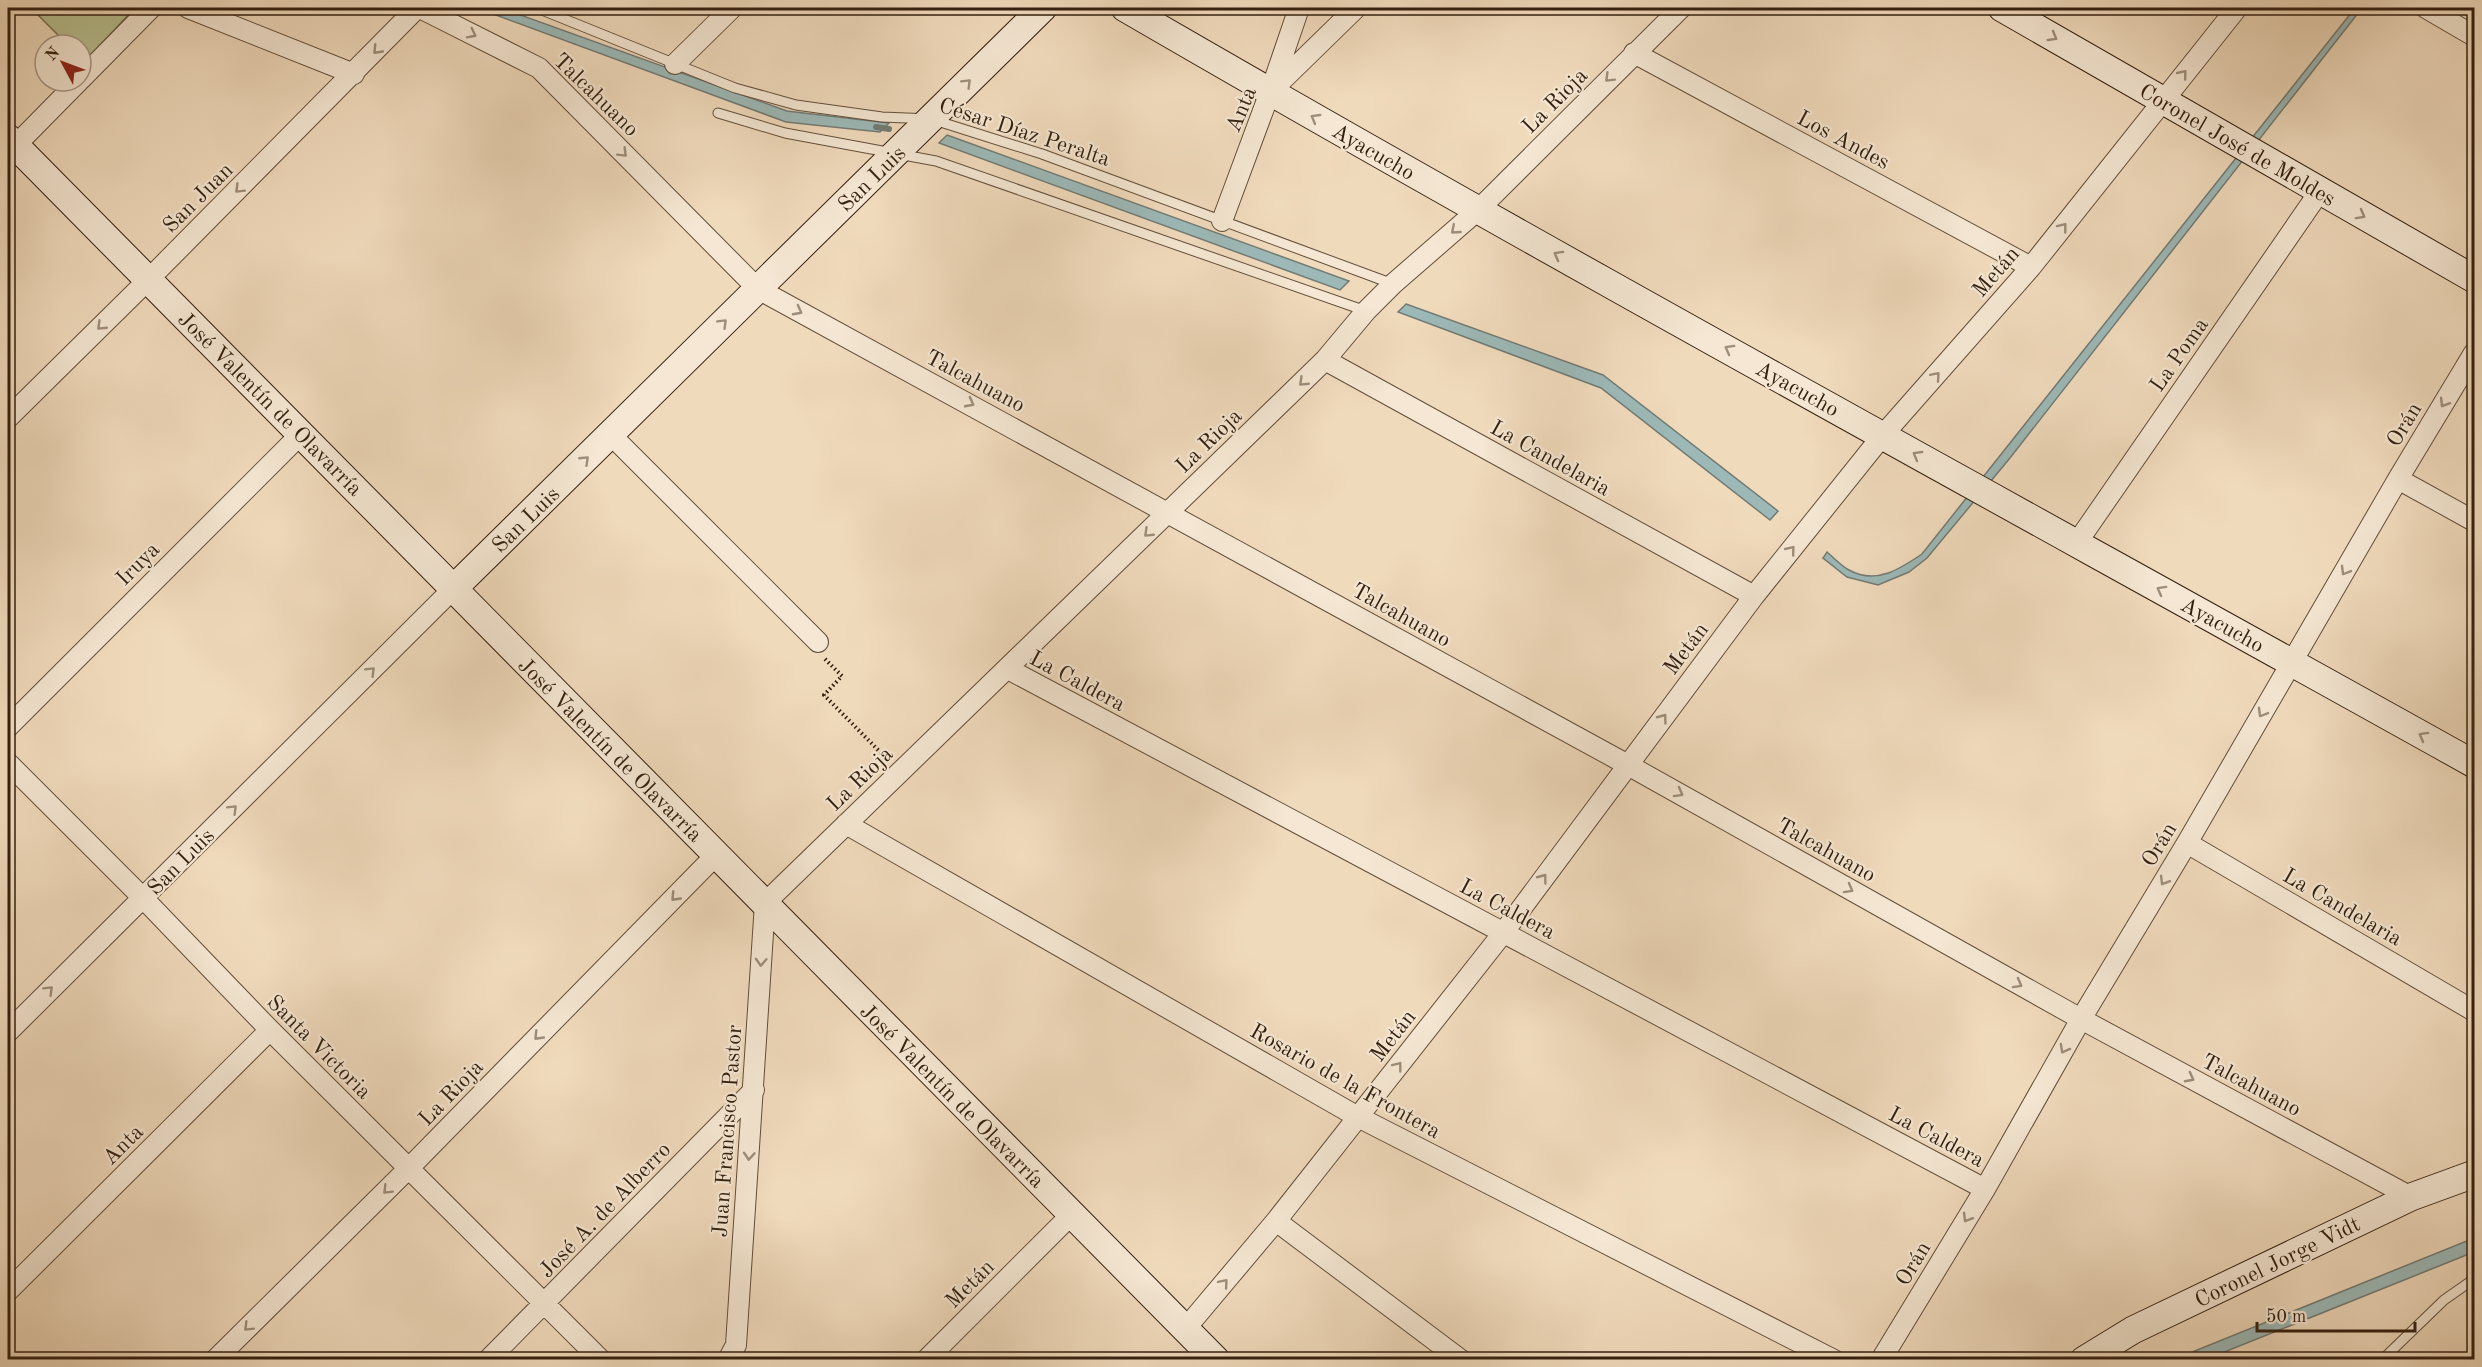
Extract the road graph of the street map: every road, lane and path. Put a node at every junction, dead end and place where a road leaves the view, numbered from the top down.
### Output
1 (151, 8) edge
2 (188, 8) edge
3 (418, 8) edge
4 (537, 8) edge
5 (732, 8) edge
6 (1043, 8) edge
7 (1125, 8) edge
8 (1299, 8) edge
9 (1356, 8) edge
10 (1681, 8) edge
11 (2002, 8) edge
12 (2237, 8) edge
13 (2426, 8) edge
14 (2475, 36) edge
15 (1634, 53) junction
16 (675, 64) junction
17 (93, 67) edge
18 (354, 74) junction
19 (1270, 92) junction
20 (66, 93) edge
21 (2163, 100) junction
22 (718, 114) dead end
23 (931, 119) junction
24 (10, 146) edge
25 (897, 153) junction
26 (2320, 191) junction
27 (1478, 210) junction
28 (1222, 221) junction
29 (2031, 267) junction
30 (149, 279) junction
31 (2475, 279) edge
32 (1393, 284) junction
33 (758, 289) junction
34 (1366, 311) junction
35 (2475, 353) edge
36 (1325, 360) junction
37 (8, 418) edge
38 (301, 434) junction
39 (611, 435) junction
40 (1883, 435) junction
41 (2398, 479) junction
42 (1168, 513) junction
43 (2475, 521) edge
44 (2076, 544) junction
45 (453, 589) junction
46 (1754, 596) junction
47 (818, 642) joint
48 (2292, 662) junction
49 (1008, 669) junction
50 (8, 727) edge
51 (8, 763) edge
52 (2475, 764) edge
53 (1628, 765) junction
54 (900, 773) junction
55 (846, 824) junction
56 (2187, 843) junction
57 (716, 855) junction
58 (143, 898) junction
59 (765, 903) junction
60 (1503, 933) junction
61 (2475, 1011) edge
62 (2081, 1019) junction
63 (270, 1030) junction
64 (8, 1032) edge
65 (754, 1090) junction
66 (1358, 1118) junction
67 (409, 1168) junction
68 (2475, 1174) edge
69 (1985, 1189) junction
70 (2411, 1197) junction
71 (1071, 1215) junction
72 (1276, 1221) junction
73 (2475, 1279) edge
74 (8, 1291) edge
75 (545, 1303) junction
76 (1186, 1328) junction
77 (2393, 1355) edge
78 (215, 1359) edge
79 (488, 1359) edge
80 (601, 1359) edge
81 (728, 1359) edge
82 (926, 1359) edge
83 (1216, 1359) edge
84 (1461, 1359) edge
85 (1834, 1359) edge
86 (1881, 1359) edge
87 (2084, 1359) edge
88 (2382, 1359) edge

1 - 17 street
2 - 18 street
3 -> 18 street, San Juan
3 -> 33 street, Talcahuano
4 - 16 lane, César Díaz Peralta
5 - 16 street
23 -> 6 street, San Luis
7 - 19 street, Ayacucho
8 - 19 street
9 - 19 street, Anta
10 - 15 street, La Rioja
11 -> 21 street, Coronel José de Moldes
21 -> 12 street, Metán
13 - 14 street
15 -> 27 street, La Rioja
15 - 29 street, Los Andes
16 - 23 lane, César Díaz Peralta
18 -> 30 street, San Juan
27 -> 19 street, Ayacucho
19 - 28 street, Anta
20 - 24 street
21 - 26 street, Coronel José de Moldes
29 -> 21 street, Metán
22 - 25 lane
23 - 25 street, San Luis
23 - 28 lane, César Díaz Peralta
24 - 30 street, José Valentín de Olavarría
25 - 33 street, San Luis
25 - 34 lane
26 -> 31 street, Coronel José de Moldes
26 - 44 street, La Poma
27 -> 32 street, La Rioja
40 -> 27 street, Ayacucho
28 - 32 lane, César Díaz Peralta
40 -> 29 street, Metán
30 -> 37 street, San Juan
30 - 38 street, José Valentín de Olavarría
32 - 34 street, La Rioja
39 -> 33 street, San Luis
33 -> 42 street, Talcahuano
34 - 36 street, La Rioja
35 -> 41 street, Orán
36 -> 42 street, La Rioja
36 - 46 street, La Candelaria
38 - 45 street, José Valentín de Olavarría
38 - 50 street, Iruya
45 -> 39 street, San Luis
39 - 47 street
44 -> 40 street, Ayacucho
46 -> 40 street, Metán
41 - 43 street
41 -> 48 street, Orán
42 -> 49 street, La Rioja
42 - 53 street, Talcahuano
48 -> 44 street, Ayacucho
45 - 57 street, José Valentín de Olavarría
58 -> 45 street, San Luis
53 -> 46 street, Metán
47 - 54 path
52 -> 48 street, Ayacucho
48 -> 56 street, Orán
49 - 54 street, La Rioja
49 - 60 street, La Caldera
51 - 58 street, Santa Victoria
60 -> 53 street, Metán
53 -> 62 street, Talcahuano
54 - 55 street, La Rioja
55 - 59 street, La Rioja
55 - 66 street, Rosario de la Frontera
56 - 61 street, La Candelaria
56 -> 62 street, Orán
57 - 59 street, José Valentín de Olavarría
57 -> 67 street, La Rioja
58 - 63 street, Santa Victoria
64 -> 58 street, San Luis
59 -> 65 street, Juan Francisco Pastor
59 - 71 street, José Valentín de Olavarría
66 -> 60 street, Metán
60 - 69 street, La Caldera
62 -> 69 street, Orán
62 -> 70 street, Talcahuano
63 - 67 street, Santa Victoria
63 - 74 street, Anta
65 - 75 street, José A. de Alberro
65 -> 81 street, Juan Francisco Pastor
66 - 72 street, Metán
66 - 85 street, Rosario de la Frontera
67 - 75 street, Santa Victoria
67 -> 78 street, La Rioja
68 - 70 street, Coronel Jorge Vidt
69 -> 86 street, Orán
70 - 87 street, Coronel Jorge Vidt
71 - 76 street, José Valentín de Olavarría
71 - 82 street, Metán
76 -> 72 street, Metán
72 - 84 street
73 - 77 lane
75 - 79 street, José A. de Alberro
75 - 80 street, Santa Victoria
76 - 83 street, José Valentín de Olavarría
77 - 88 lane

